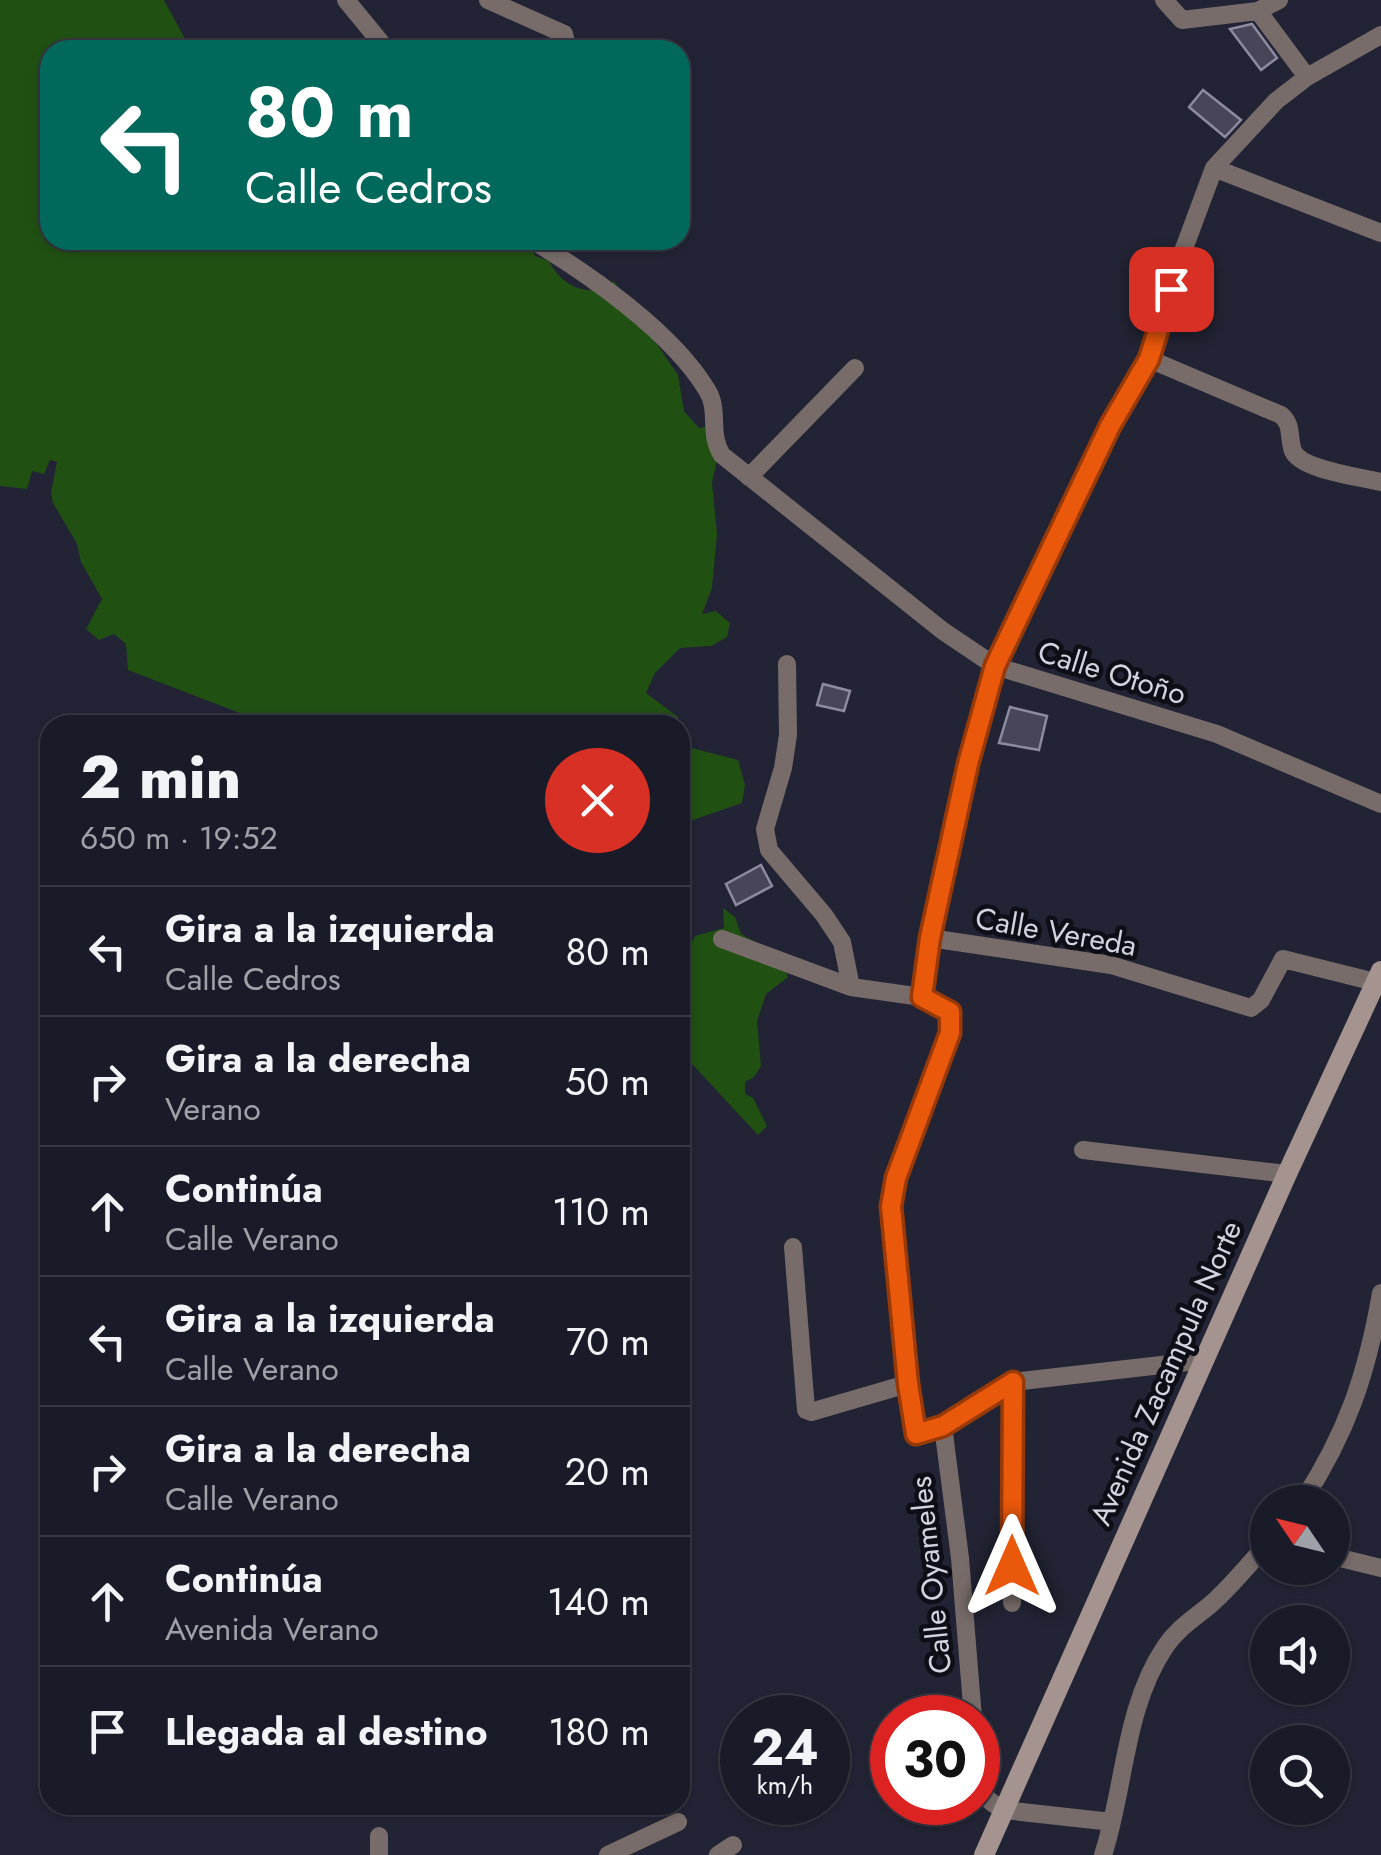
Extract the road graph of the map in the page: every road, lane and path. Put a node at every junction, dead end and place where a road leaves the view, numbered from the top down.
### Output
1 (346, 0) edge
2 (488, 0) edge
3 (1164, 0) edge
4 (1279, 0) edge
5 (1258, 11) junction
6 (1381, 35) edge
7 (379, 40) edge
8 (566, 40) edge
9 (1307, 77) junction
10 (1214, 168) junction
11 (1381, 233) edge
12 (547, 250) edge
13 (1149, 359) junction
14 (855, 368) dead end
15 (749, 477) junction
16 (1381, 482) edge
17 (787, 664) dead end
18 (995, 666) junction
19 (1381, 804) edge
20 (930, 938) junction
21 (722, 939) dead end
22 (1378, 976) edge
23 (852, 988) junction
24 (922, 997) junction
25 (1083, 1150) dead end
26 (1287, 1174) junction
27 (793, 1248) dead end
28 (1381, 1293) edge
29 (1205, 1360) junction
30 (1013, 1382) junction
31 (908, 1384) junction
32 (943, 1426) junction
33 (1312, 1485) edge
34 (1350, 1560) edge
35 (1250, 1562) edge
36 (1381, 1568) edge
37 (1012, 1603) dead end
38 (971, 1695) edge
39 (1000, 1808) edge
40 (1004, 1810) junction
41 (678, 1822) dead end
42 (1112, 1822) junction
43 (380, 1836) dead end
44 (379, 1855) edge
45 (608, 1855) edge
46 (984, 1855) edge
47 (1103, 1855) edge

1 - 7 street
2 - 8 street
3 - 5 street
4 - 5 street
5 - 9 street
6 - 9 street
9 - 10 street
10 - 11 street
10 - 13 street
12 - 15 street, Calle Otoño
13 - 16 street
13 - 18 street
14 - 15 street
15 - 18 street, Calle Otoño
17 - 23 street
18 - 19 street, Calle Otoño
18 - 20 street
20 - 22 street, Calle Vereda
20 - 24 street
21 - 23 street
22 - 26 main road, Avenida Zacampula Norte
23 - 24 street
24 - 31 street
25 - 26 street
26 - 29 main road, Avenida Zacampula Norte
27 - 31 street
28 - 33 street
29 - 30 street
29 - 40 main road, Avenida Zacampula Norte
30 - 32 street
30 - 37 street
31 - 32 street
32 - 38 street, Calle Oyameles
34 - 36 street
35 - 42 street
39 - 40 street
40 - 42 street
40 - 46 main road, Avenida Zacampula Norte
41 - 45 street
42 - 47 street
43 - 44 street

